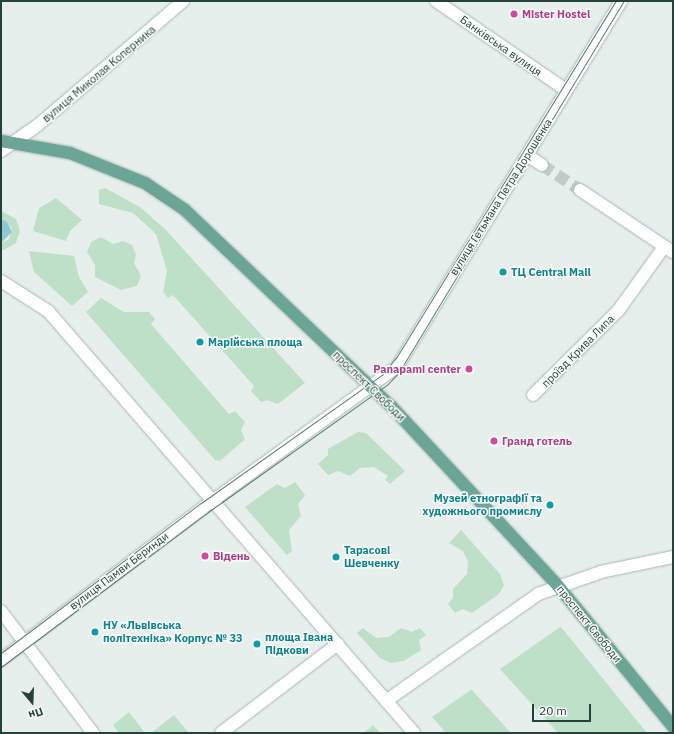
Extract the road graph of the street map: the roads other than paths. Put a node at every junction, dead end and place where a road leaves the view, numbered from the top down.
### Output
1 (182, 1) edge
2 (436, 1) edge
3 (621, 1) edge
4 (566, 90) junction
5 (7, 142) edge
6 (1, 151) edge
7 (527, 155) junction
8 (542, 165) tunnel mouth
9 (580, 190) tunnel mouth
10 (669, 250) edge
11 (1, 281) edge
12 (373, 387) junction
13 (533, 395) dead end
14 (215, 500) junction
15 (673, 557) edge
16 (559, 587) junction
17 (1, 611) edge
18 (24, 642) junction
19 (338, 644) junction
20 (1, 660) edge
21 (386, 702) junction
22 (673, 727) edge
23 (92, 733) edge
24 (221, 733) edge
25 (414, 733) edge

1 - 5 main road, вулиця Миколая Коперника
2 - 4 main road, Банківська вулиця
3 - 4 main road, вулиця Гетьмана Петра Дорошенка
4 - 7 main road, вулиця Гетьмана Петра Дорошенка
5 - 6 main road
5 - 12 main road, проспект Свободи
7 - 8 main road
7 - 12 main road, вулиця Гетьмана Петра Дорошенка
9 - 10 main road, проїзд Крива Липа
10 - 13 main road, проїзд Крива Липа
11 - 14 main road
12 - 14 main road, вулиця Гетьмана Петра Дорошенка
12 - 16 main road, проспект Свободи
14 - 18 main road, вулиця Памви Беринди
14 - 19 main road
15 - 16 main road
16 - 21 main road
16 - 22 main road, проспект Свободи
17 - 18 main road
18 - 20 main road, вулиця Памви Беринди
18 - 23 main road
19 - 21 main road
19 - 24 main road
21 - 25 main road

